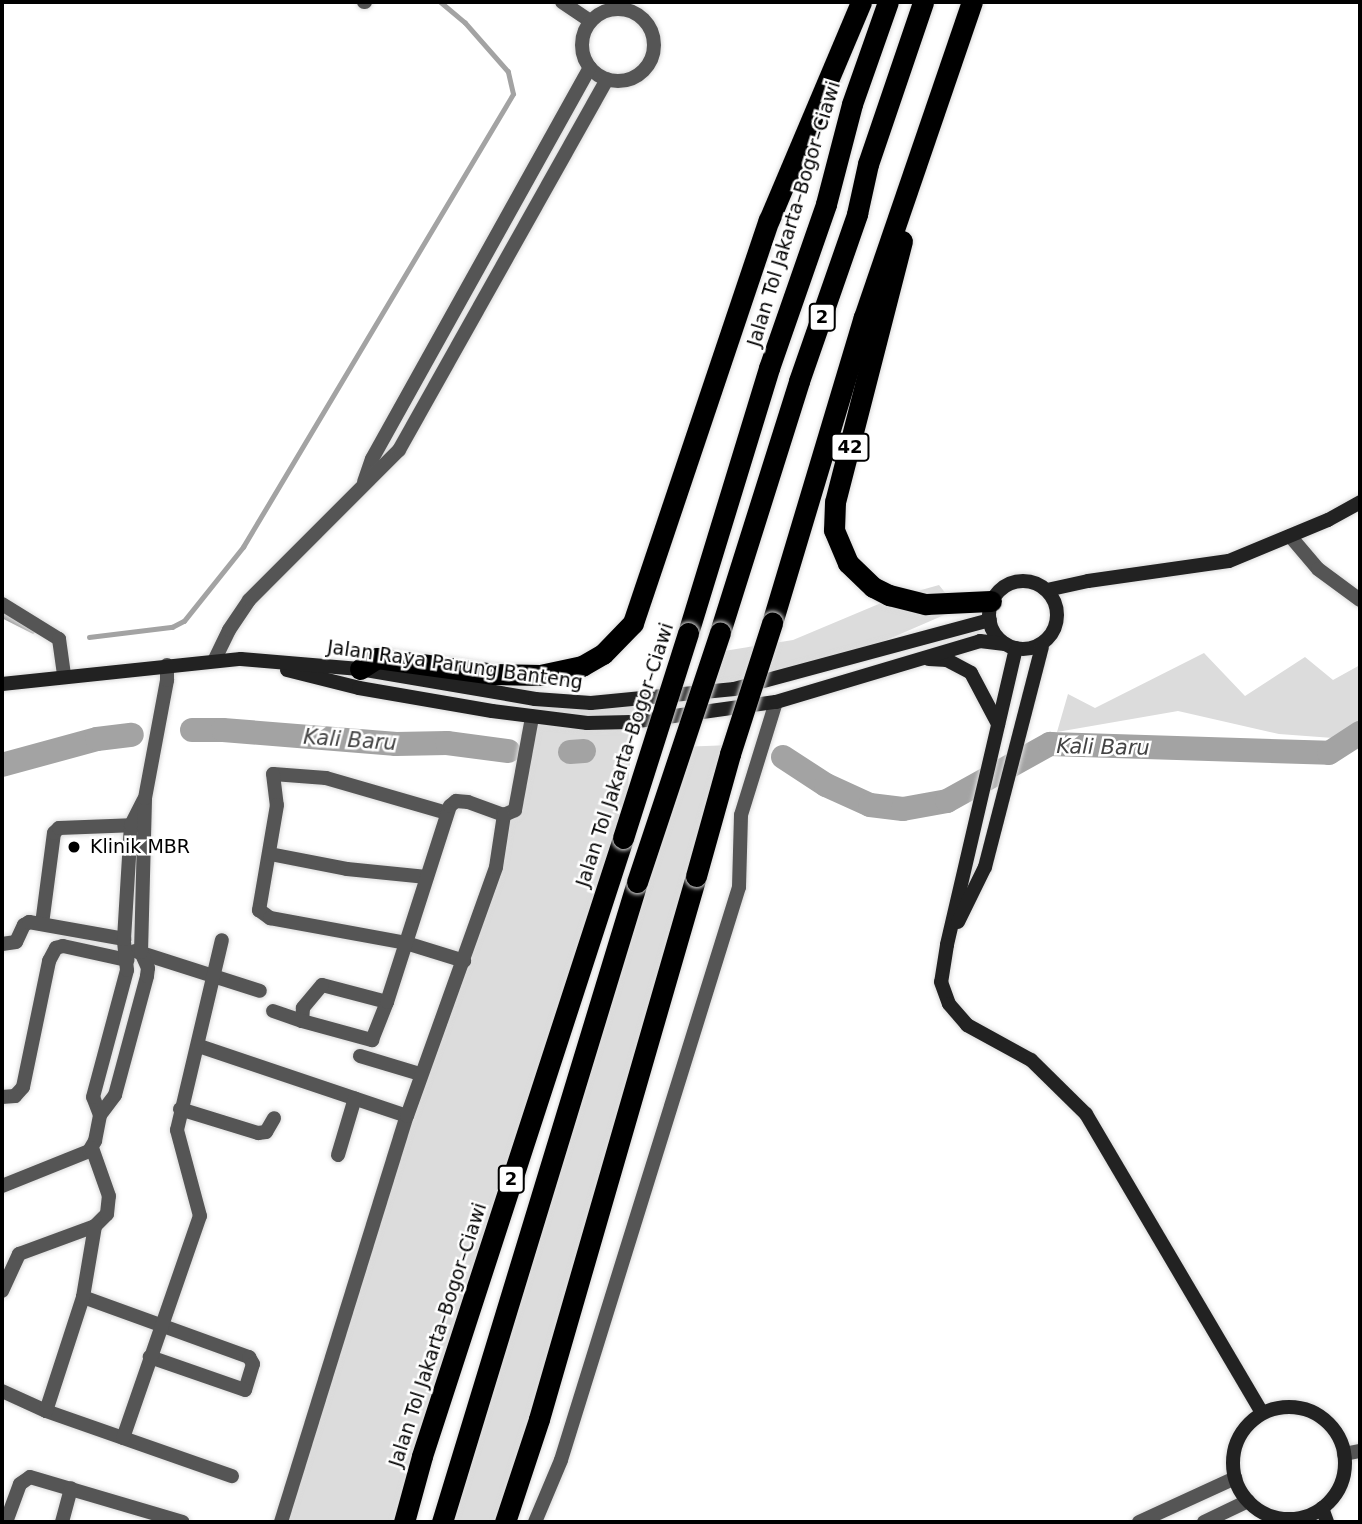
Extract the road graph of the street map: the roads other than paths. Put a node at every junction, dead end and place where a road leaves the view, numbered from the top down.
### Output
1 (562, 2) edge
2 (862, 2) edge
3 (888, 2) edge
4 (923, 2) edge
5 (972, 2) edge
6 (619, 5) edge
7 (597, 12) edge
8 (590, 68) junction
9 (607, 79) junction
10 (912, 177) junction
11 (364, 482) junction
12 (1360, 502) edge
13 (1290, 536) junction
14 (1047, 590) junction
15 (1360, 600) edge
16 (2, 604) edge
17 (991, 610) junction
18 (1011, 646) junction
19 (1042, 647) junction
20 (918, 658) junction
21 (214, 661) junction
22 (167, 665) junction
23 (64, 676) junction
24 (359, 678) junction
25 (2, 684) edge
26 (776, 702) junction
27 (532, 717) junction
28 (997, 731) junction
29 (447, 813) junction
30 (509, 813) junction
31 (138, 825) junction
32 (270, 853) junction
33 (427, 877) junction
34 (43, 924) junction
35 (222, 940) dead end
36 (406, 943) junction
37 (2, 944) edge
38 (947, 946) junction
39 (129, 950) junction
40 (464, 961) junction
41 (215, 977) junction
42 (260, 991) dead end
43 (387, 1002) junction
44 (273, 1011) dead end
45 (302, 1021) junction
46 (199, 1046) junction
47 (360, 1056) dead end
48 (420, 1074) junction
49 (2, 1097) edge
50 (355, 1098) junction
51 (180, 1109) junction
52 (100, 1115) junction
53 (407, 1116) junction
54 (274, 1118) dead end
55 (92, 1147) junction
56 (338, 1155) dead end
57 (2, 1186) edge
58 (95, 1226) junction
59 (2, 1291) edge
60 (83, 1297) junction
61 (160, 1327) junction
62 (150, 1357) junction
63 (2, 1391) edge
64 (46, 1410) junction
65 (1262, 1413) junction
66 (123, 1438) junction
67 (1360, 1451) edge
68 (1344, 1454) junction
69 (232, 1476) dead end
70 (1235, 1478) junction
71 (71, 1488) junction
72 (1248, 1501) junction
73 (1324, 1515) edge
74 (1294, 1521) edge
75 (6, 1522) edge
76 (62, 1522) edge
77 (183, 1522) edge
78 (281, 1522) edge
79 (404, 1522) edge
80 (442, 1522) edge
81 (505, 1522) edge
82 (535, 1522) edge
83 (1139, 1522) edge
84 (1204, 1522) edge

1 - 7 street
2 - 24 highway
3 - 79 highway, Jalan Tol Jakarta–Bogor–Ciawi / 2, bridge
4 - 80 highway, 2, bridge
5 - 10 highway, 42
6 - 7 street
6 - 9 street
7 - 8 street
8 - 9 street
8 - 11 street
9 - 11 street
10 - 17 highway, 42
10 - 81 highway, 42, bridge
11 - 21 street
12 - 13 main road
13 - 14 main road
13 - 15 street
14 - 17 main road
14 - 19 main road
16 - 23 street
17 - 18 main road
17 - 24 main road, Jalan Raya Parung Banteng
18 - 19 main road
18 - 20 main road, Jalan Raya Parung Banteng
18 - 28 main road
19 - 38 main road
20 - 26 main road, Jalan Raya Parung Banteng
20 - 28 main road
21 - 22 main road, Jalan Raya Parung Banteng
21 - 24 main road, Jalan Raya Parung Banteng
22 - 23 main road, Jalan Raya Parung Banteng
22 - 31 street
23 - 25 main road, Jalan Raya Parung Banteng
24 - 27 main road, Jalan Raya Parung Banteng
26 - 27 main road, Jalan Raya Parung Banteng
26 - 82 street
27 - 30 street
28 - 38 main road
29 - 30 street
29 - 32 street
29 - 33 street
30 - 40 street
31 - 34 street
31 - 39 street
31 - 39 street
32 - 33 street
32 - 36 street
33 - 36 street
34 - 37 street
34 - 39 street
35 - 41 street
36 - 40 street
36 - 43 street
38 - 65 main road
39 - 41 street
39 - 49 street
39 - 52 street
39 - 52 street
40 - 48 street
41 - 42 street
41 - 46 street
43 - 45 street
43 - 45 street
44 - 45 street
46 - 50 street
46 - 51 street
47 - 48 street
48 - 53 street
50 - 53 street
50 - 56 street
51 - 54 street
51 - 61 street
52 - 55 street
53 - 78 street
55 - 57 street
55 - 58 street
58 - 59 street
58 - 60 street
60 - 61 street
60 - 64 street
61 - 62 street
61 - 62 street
62 - 66 street
63 - 64 street
64 - 66 street
65 - 68 main road
65 - 70 main road
66 - 69 street
67 - 68 street
68 - 73 main road
70 - 72 main road
70 - 83 street
71 - 75 street
71 - 76 street
71 - 77 street
72 - 74 main road
72 - 84 street
73 - 74 main road

